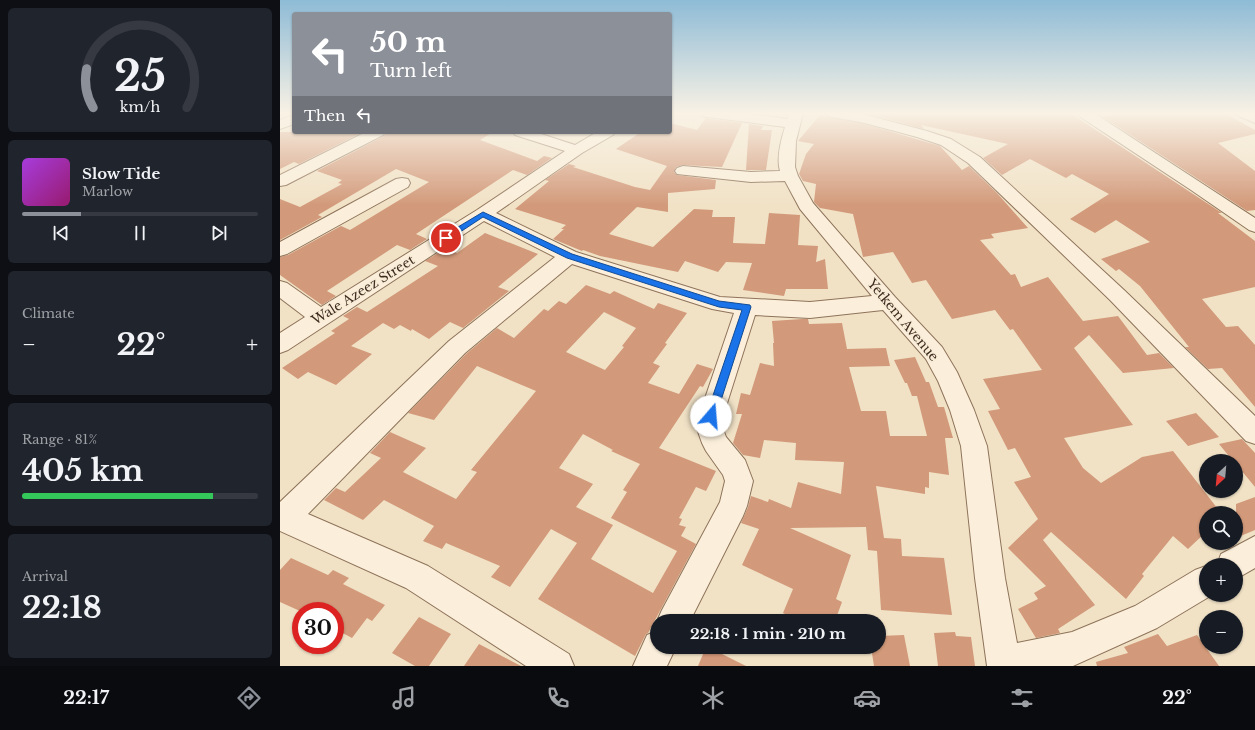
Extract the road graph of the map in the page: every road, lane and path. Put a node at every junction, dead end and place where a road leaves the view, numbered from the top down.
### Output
1 (354, 144) edge
2 (558, 144) edge
3 (587, 144) edge
4 (788, 144) edge
5 (949, 144) edge
6 (1132, 144) edge
7 (577, 150) junction
8 (684, 171) dead end
9 (790, 176) junction
10 (280, 181) edge
11 (402, 183) dead end
12 (483, 214) junction
13 (1255, 226) edge
14 (280, 250) edge
15 (569, 256) junction
16 (280, 288) edge
17 (888, 302) junction
18 (747, 307) junction
19 (320, 317) junction
20 (280, 344) edge
21 (1255, 433) edge
22 (282, 517) edge
23 (1255, 551) edge
24 (1243, 558) edge
25 (1199, 585) edge
26 (677, 614) edge
27 (656, 654) edge
28 (1004, 664) edge
29 (557, 666) edge
30 (650, 666) edge

1 - 10 street
2 - 7 street
3 - 7 street, Wale Azeez Street
4 - 9 street, Yetkem Avenue
5 - 21 street
6 - 13 street
7 - 12 street, Wale Azeez Street
8 - 9 street
9 - 17 street, Yetkem Avenue
11 - 14 street
12 - 15 street
12 - 19 street, Wale Azeez Street
15 - 18 street
15 - 22 street
16 - 19 street
17 - 18 street
17 - 28 street, Yetkem Avenue
18 - 26 street
19 - 20 street, Wale Azeez Street
22 - 29 street
23 - 24 street
25 - 28 street
27 - 30 street

